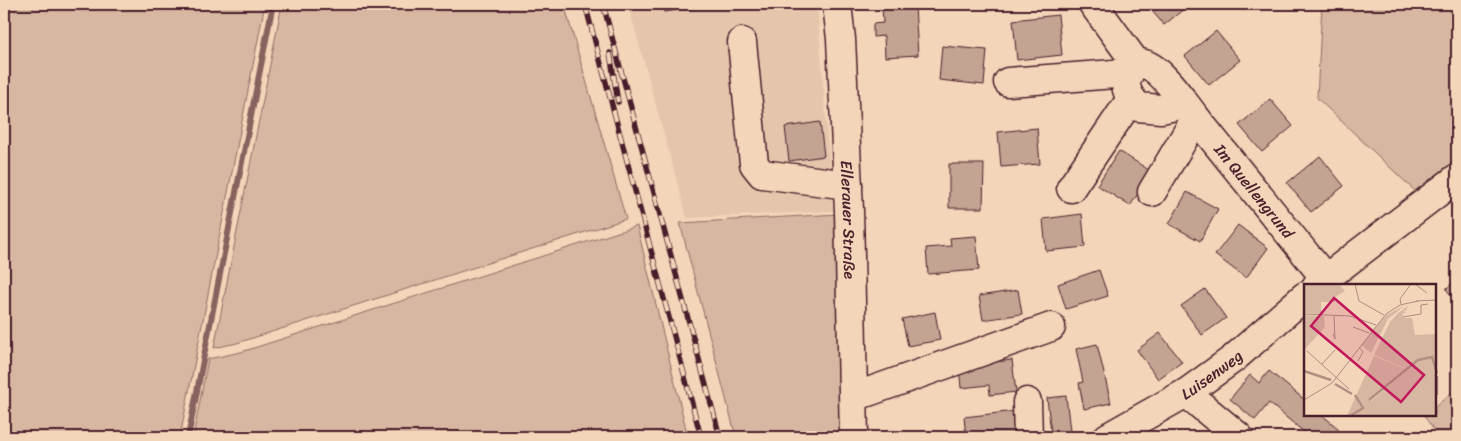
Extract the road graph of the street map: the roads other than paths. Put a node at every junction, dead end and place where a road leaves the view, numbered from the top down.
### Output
1 (837, 4) edge
2 (1093, 4) edge
3 (742, 42) dead end
4 (1132, 78) junction
5 (1008, 82) dead end
6 (1190, 111) junction
7 (1457, 178) edge
8 (848, 185) junction
9 (1071, 188) dead end
10 (1152, 192) dead end
11 (1314, 284) edge
12 (1318, 284) edge
13 (1304, 296) edge
14 (1050, 327) dead end
15 (1186, 392) junction
16 (854, 397) junction
17 (1027, 402) dead end
18 (854, 437) edge
19 (1028, 437) edge
20 (1108, 437) edge
21 (1240, 437) edge

1 - 8 street, Ellerauer Straße
2 - 4 street
3 - 8 street
4 - 5 street
4 - 6 street
4 - 6 street, Im Quellengrund
4 - 9 street
6 - 10 street
6 - 11 street, Im Quellengrund
7 - 12 street, Luisenweg
8 - 16 street, Ellerauer Straße
13 - 15 street, Luisenweg
14 - 16 street
15 - 20 street, Luisenweg
15 - 21 street
16 - 18 street, Ellerauer Straße
17 - 19 street

